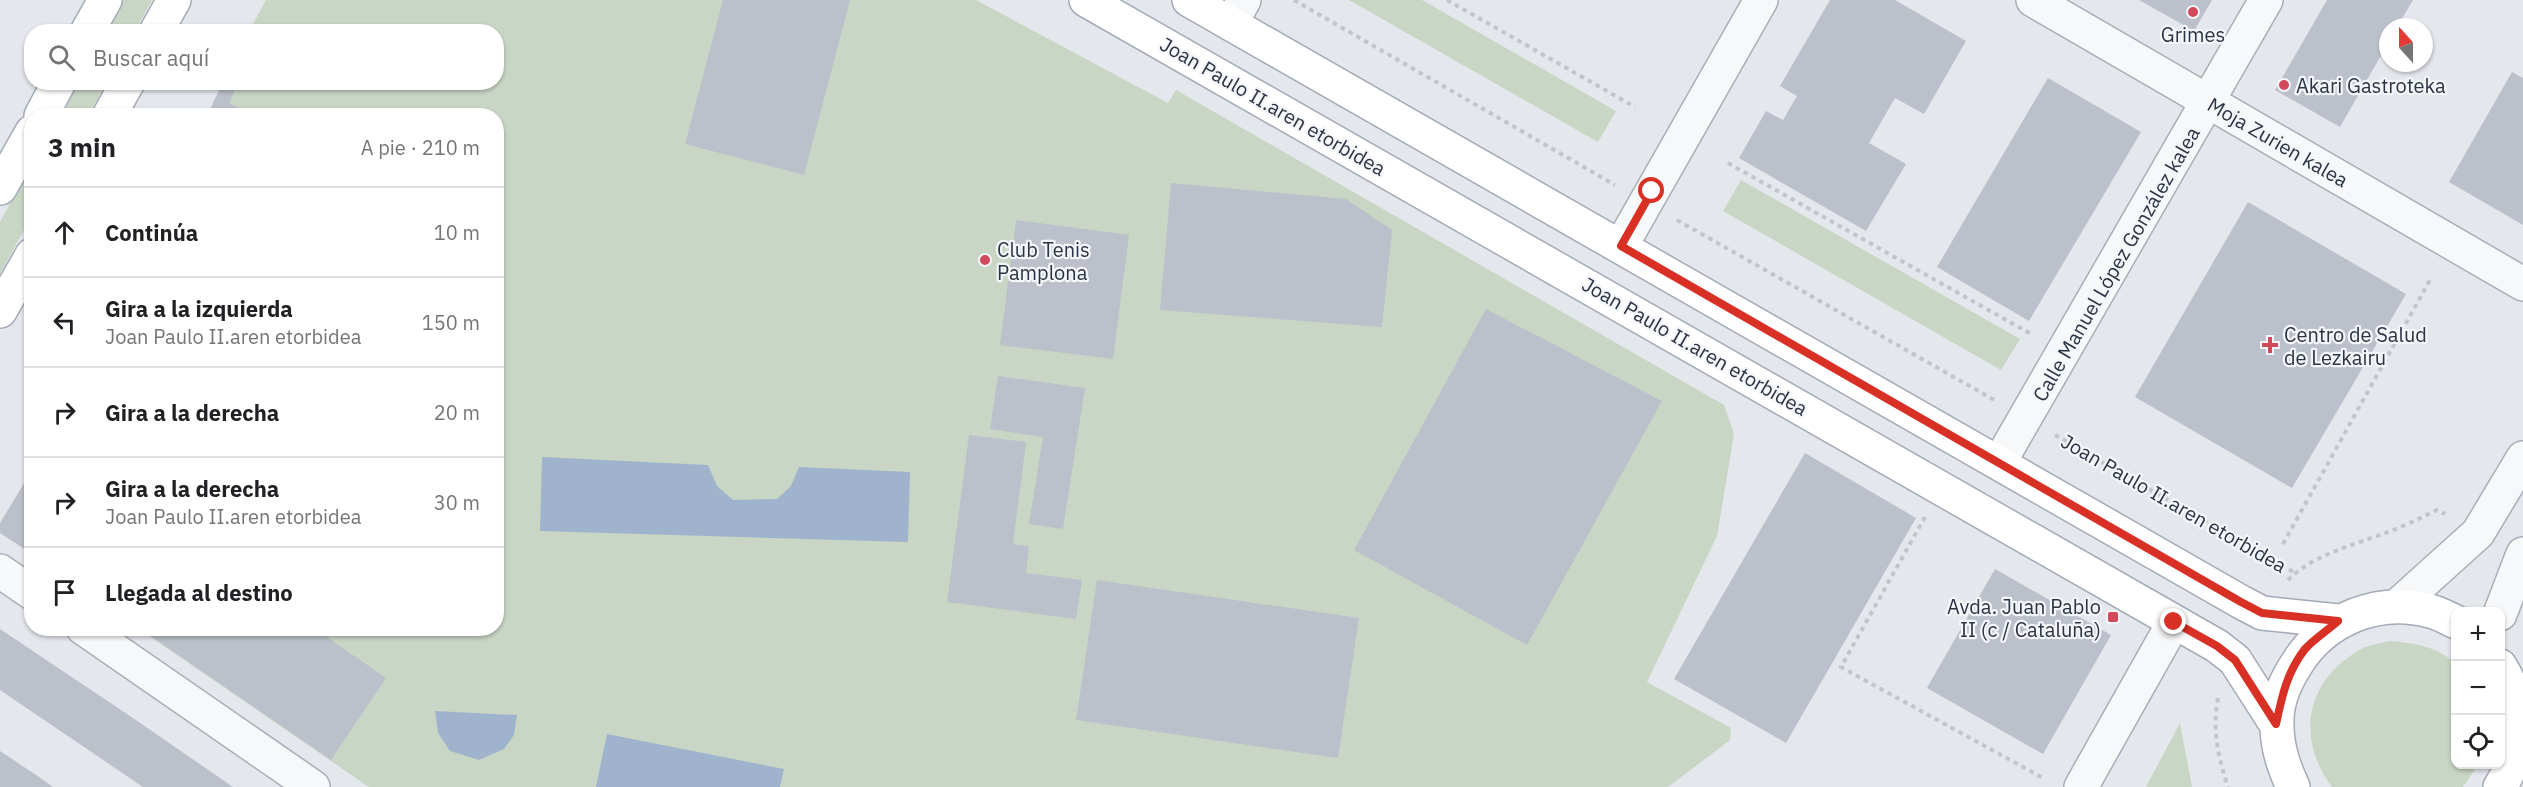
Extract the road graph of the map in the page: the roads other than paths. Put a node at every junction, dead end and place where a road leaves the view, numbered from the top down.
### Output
1 (105, 0) edge
2 (174, 0) edge
3 (1086, 0) edge
4 (1189, 0) edge
5 (1761, 0) edge
6 (2033, 0) edge
7 (2266, 0) edge
8 (1238, 12) edge
9 (92, 24) edge
10 (160, 24) edge
11 (55, 90) edge
12 (124, 90) edge
13 (2209, 102) junction
14 (45, 108) edge
15 (114, 108) edge
16 (24, 146) edge
17 (0, 188) edge
18 (1621, 246) junction
19 (24, 269) edge
20 (2523, 284) edge
21 (0, 311) edge
22 (2523, 458) edge
23 (1999, 463) junction
24 (2523, 554) edge
25 (0, 571) edge
26 (24, 588) edge
27 (2397, 606) junction
28 (2503, 607) edge
29 (2451, 620) edge
30 (2338, 621) junction
31 (2174, 622) junction
32 (95, 636) edge
33 (2505, 674) edge
34 (2276, 724) junction
35 (2520, 742) edge
36 (313, 787) edge
37 (2081, 787) edge
38 (2293, 787) edge
39 (2500, 787) edge

1 - 9 main road
2 - 10 main road
3 - 31 main road, Joan Paulo II.aren etorbidea
4 - 8 main road
5 - 18 street
6 - 13 street, Moja Zurien kalea
7 - 13 street, Calle Manuel López González kalea
8 - 18 main road
11 - 14 main road
12 - 15 main road
13 - 20 street, Moja Zurien kalea
13 - 23 street, Calle Manuel López González kalea
16 - 17 main road
18 - 23 main road
19 - 21 main road
22 - 27 street
23 - 30 main road
24 - 28 street
25 - 26 street
27 - 29 main road
27 - 30 main road
30 - 34 main road
31 - 34 main road, Joan Paulo II.aren etorbidea
31 - 37 street
32 - 36 street
33 - 35 main road
34 - 38 main road
35 - 39 main road

